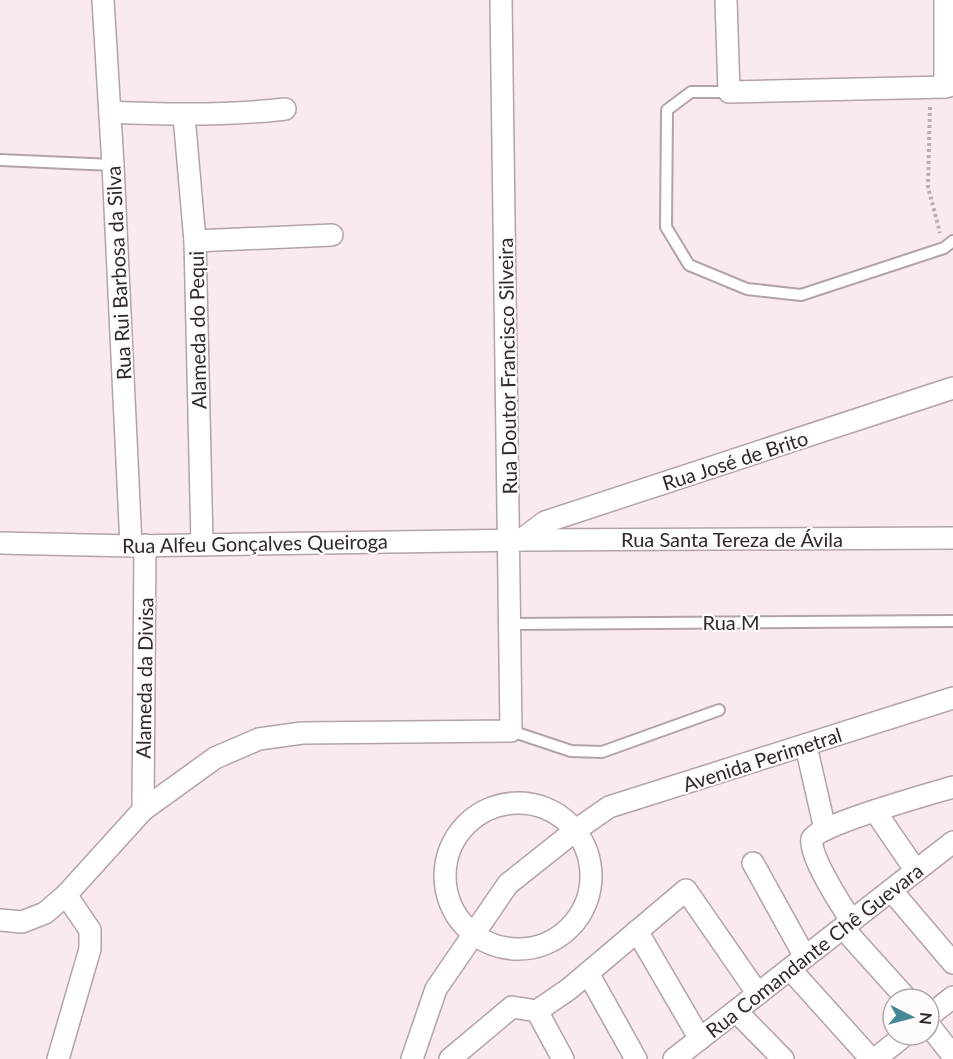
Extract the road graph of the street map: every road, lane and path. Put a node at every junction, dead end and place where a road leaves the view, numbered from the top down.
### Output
1 (103, 0) edge
2 (501, 0) edge
3 (726, 0) edge
4 (945, 0) edge
5 (949, 86) edge
6 (729, 92) junction
7 (285, 109) dead end
8 (110, 112) junction
9 (184, 116) junction
10 (0, 160) edge
11 (113, 165) junction
12 (332, 235) dead end
13 (195, 241) junction
14 (949, 244) edge
15 (953, 388) edge
16 (953, 538) edge
17 (515, 540) junction
18 (0, 543) edge
19 (202, 544) junction
20 (138, 545) junction
21 (953, 621) edge
22 (510, 624) junction
23 (953, 698) edge
24 (719, 710) dead end
25 (511, 731) junction
26 (806, 746) junction
27 (953, 787) edge
28 (142, 810) junction
29 (876, 811) junction
30 (576, 830) junction
31 (819, 832) junction
32 (949, 852) edge
33 (753, 863) dead end
34 (916, 871) junction
35 (891, 890) junction
36 (66, 895) junction
37 (0, 920) edge
38 (847, 924) junction
39 (637, 931) junction
40 (473, 934) junction
41 (798, 963) junction
42 (953, 963) edge
43 (588, 973) junction
44 (897, 987) edge
45 (758, 994) junction
46 (953, 997) edge
47 (941, 1006) edge
48 (537, 1011) junction
49 (736, 1011) junction
50 (700, 1039) junction
51 (941, 1040) edge
52 (890, 1047) edge
53 (953, 1056) edge
54 (58, 1059) edge
55 (412, 1059) edge
56 (450, 1059) edge
57 (563, 1059) edge
58 (636, 1059) edge
59 (674, 1059) edge
60 (783, 1059) edge
61 (870, 1059) edge
62 (875, 1059) edge

1 - 8 street, Rua Rui Barbosa da Silva
2 - 17 street, Rua Doutor Francisco Silveira
3 - 6 street
4 - 5 street
5 - 6 street
5 - 14 path
6 - 14 lane
7 - 9 street
8 - 9 street
8 - 11 street, Rua Rui Barbosa da Silva
9 - 13 street, Alameda do Pequi
10 - 11 lane
11 - 20 street, Rua Rui Barbosa da Silva
12 - 13 street
13 - 19 street, Alameda do Pequi
15 - 17 street, Rua José de Brito
16 - 17 street, Rua Santa Tereza de Ávila
17 - 19 street, Rua Alfeu Gonçalves Queiroga
17 - 22 street, Rua Doutor Francisco Silveira
18 - 20 street, Rua Alfeu Gonçalves Queiroga
19 - 20 street, Rua Alfeu Gonçalves Queiroga
20 - 28 street, Alameda da Divisa
21 - 22 lane, Rua M
22 - 25 street, Rua Doutor Francisco Silveira
23 - 26 street, Avenida Perimetral
24 - 25 lane
25 - 28 street
26 - 30 street, Avenida Perimetral
26 - 31 street
27 - 29 street
28 - 36 street
29 - 31 street
29 - 34 street
30 - 40 street, Avenida Perimetral
30 - 40 street
30 - 40 street
31 - 38 street
32 - 34 street, Rua Comandante Chê Guevara
33 - 41 street
34 - 35 street, Rua Comandante Chê Guevara
35 - 38 street, Rua Comandante Chê Guevara
35 - 42 street
36 - 37 street
36 - 54 street
38 - 41 street, Rua Comandante Chê Guevara
38 - 44 street
39 - 43 street
39 - 45 street
39 - 50 street
40 - 55 street, Avenida Perimetral
41 - 45 street, Rua Comandante Chê Guevara
41 - 61 street
43 - 48 street
43 - 58 street
45 - 49 street, Rua Comandante Chê Guevara
46 - 47 street
48 - 56 street
48 - 57 street
49 - 50 street, Rua Comandante Chê Guevara
49 - 60 street
50 - 59 street, Rua Comandante Chê Guevara
51 - 53 street
52 - 62 street

